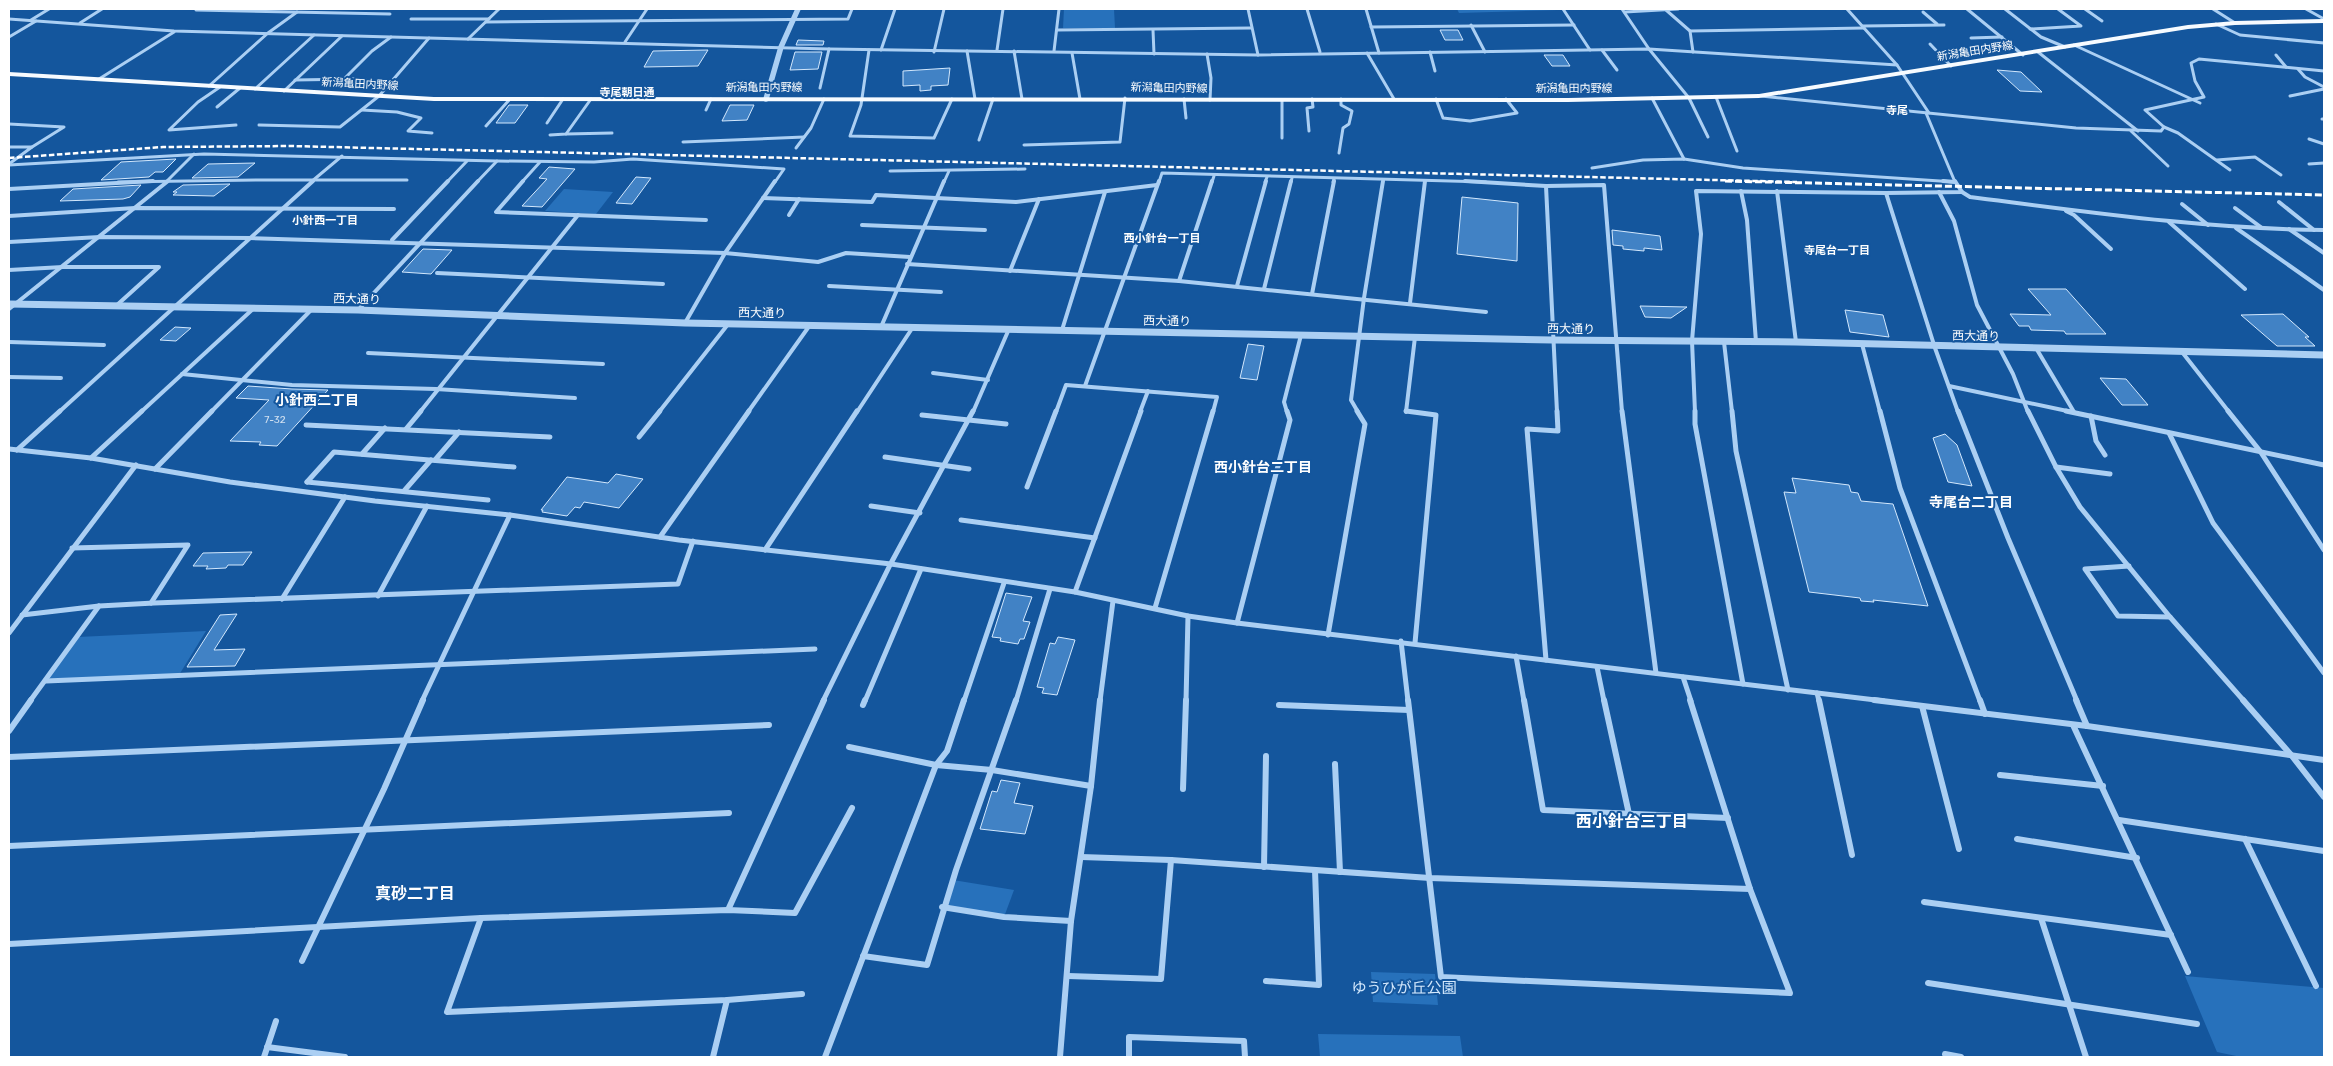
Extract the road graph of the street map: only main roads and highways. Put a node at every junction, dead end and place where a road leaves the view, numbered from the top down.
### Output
1 (2324, 20) edge
2 (9, 74) edge

1 - 2 main road, 新潟亀田内野線

